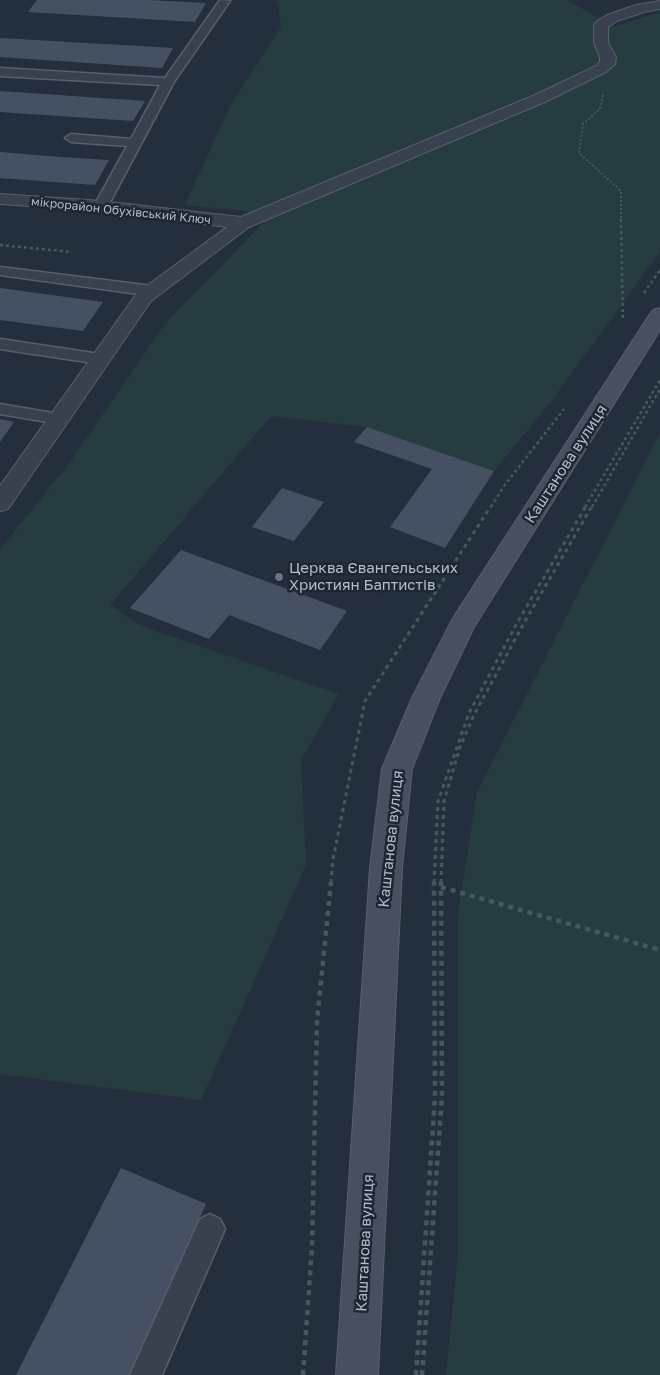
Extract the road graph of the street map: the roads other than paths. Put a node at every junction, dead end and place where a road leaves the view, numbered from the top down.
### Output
1 (225, 1) edge
2 (660, 5) edge
3 (0, 72) edge
4 (168, 82) junction
5 (71, 138) dead end
6 (134, 143) junction
7 (0, 199) edge
8 (101, 206) junction
9 (243, 223) junction
10 (0, 271) edge
11 (153, 291) junction
12 (660, 314) edge
13 (0, 344) edge
14 (100, 359) junction
15 (0, 409) edge
16 (59, 419) junction
17 (0, 503) edge
18 (210, 1228) dead end
19 (146, 1375) edge
20 (357, 1375) edge

1 - 4 lane
2 - 9 street
3 - 4 lane
4 - 6 lane
5 - 6 lane
6 - 8 lane
7 - 8 street, мікрорайон Обухівський Ключ
8 - 9 street, мікрорайон Обухівський Ключ
9 - 11 street
10 - 11 lane
11 - 14 street
12 - 20 main road, Каштанова вулиця
13 - 14 lane
14 - 16 street
15 - 16 lane
16 - 17 street
18 - 19 lane

